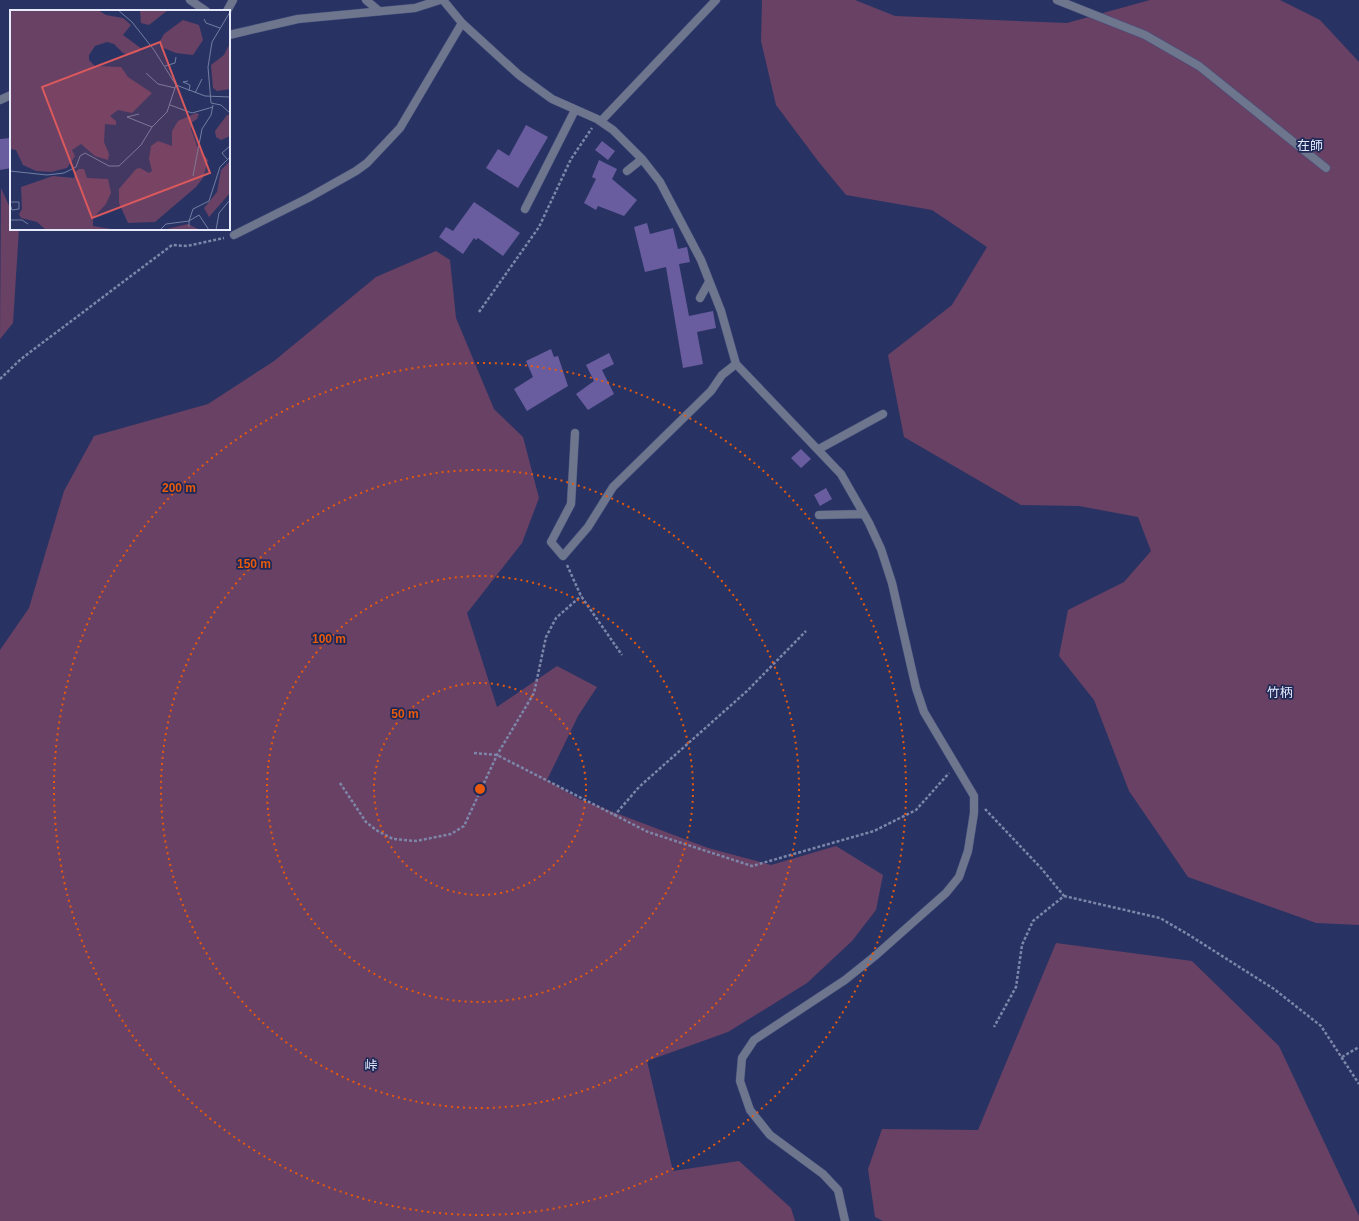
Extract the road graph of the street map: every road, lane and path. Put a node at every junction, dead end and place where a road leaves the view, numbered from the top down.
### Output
1 (190, 0) edge
2 (233, 0) edge
3 (366, 0) edge
4 (440, 0) edge
5 (443, 0) edge
6 (716, 0) edge
7 (1057, 0) edge
8 (205, 10) edge
9 (228, 10) edge
10 (379, 12) junction
11 (462, 23) junction
12 (230, 32) edge
13 (10, 95) edge
14 (0, 100) edge
15 (575, 110) junction
16 (599, 120) junction
17 (642, 159) junction
18 (1326, 168) dead end
19 (627, 171) dead end
20 (525, 209) dead end
21 (234, 235) joint
22 (709, 282) junction
23 (700, 298) dead end
24 (479, 312) dead end
25 (736, 364) junction
26 (0, 379) edge
27 (883, 414) dead end
28 (575, 433) dead end
29 (818, 449) junction
30 (863, 514) junction
31 (819, 515) dead end
32 (563, 556) junction
33 (582, 596) junction
34 (806, 631) dead end
35 (622, 655) dead end
36 (474, 753) dead end
37 (497, 755) junction
38 (956, 765) junction
39 (340, 783) dead end
40 (974, 796) junction
41 (614, 816) junction
42 (1064, 896) junction
43 (994, 1027) dead end
44 (1359, 1048) edge
45 (1342, 1057) junction
46 (1359, 1084) edge
47 (845, 1221) edge

1 - 8 street
2 - 9 street
3 - 10 street
4 - 10 street
5 - 11 street
6 - 16 street
7 - 18 street
10 - 12 street
11 - 15 street
11 - 21 street
13 - 14 street
15 - 16 street
15 - 20 street
16 - 17 street
16 - 24 path
17 - 19 street
17 - 22 street
21 - 26 path
22 - 23 street
22 - 25 street
25 - 29 street
25 - 32 street
27 - 29 street
28 - 32 street
29 - 30 street
30 - 31 street
30 - 38 street
32 - 33 path
33 - 35 path
33 - 37 path
34 - 41 path
36 - 37 path
37 - 39 path
37 - 41 path
38 - 40 street
38 - 41 path
40 - 42 path
40 - 47 street
42 - 43 path
42 - 45 path
44 - 45 path
45 - 46 path

